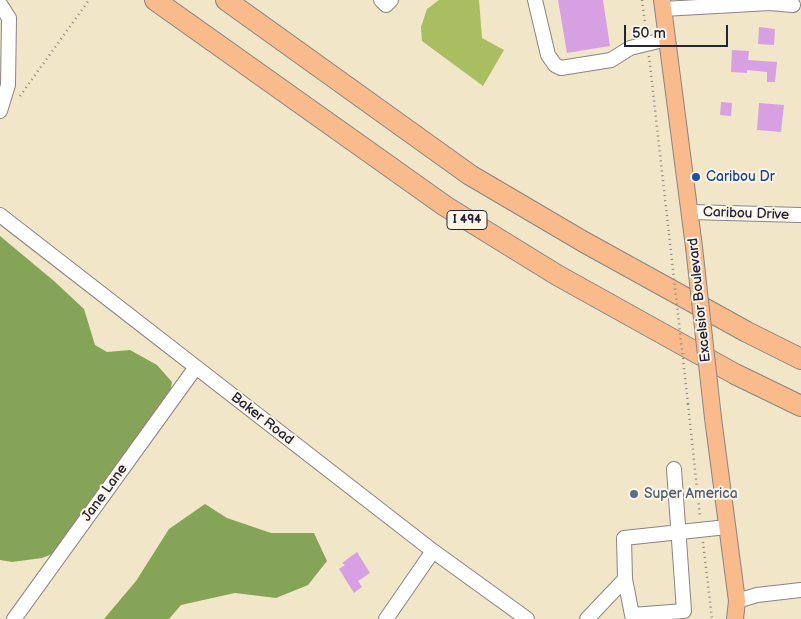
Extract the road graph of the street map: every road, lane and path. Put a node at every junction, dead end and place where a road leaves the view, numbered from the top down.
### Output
1 (89, 0) edge
2 (155, 0) edge
3 (226, 0) edge
4 (381, 0) edge
5 (391, 0) edge
6 (536, 0) edge
7 (642, 0) edge
8 (0, 4) edge
9 (662, 5) edge
10 (793, 5) dead end
11 (667, 39) junction
12 (647, 43) junction
13 (16, 102) dead end
14 (0, 112) edge
15 (690, 212) junction
16 (0, 215) edge
17 (801, 215) edge
18 (801, 359) edge
19 (196, 367) junction
20 (801, 406) edge
21 (674, 468) dead end
22 (727, 527) junction
23 (702, 530) junction
24 (678, 532) junction
25 (433, 551) junction
26 (625, 579) junction
27 (801, 590) edge
28 (737, 601) junction
29 (14, 619) edge
30 (386, 619) edge
31 (526, 619) edge
32 (587, 619) edge
33 (712, 619) edge
34 (735, 619) edge
35 (749, 619) edge

1 - 13 path
2 - 20 highway, I 494
3 - 18 highway
4 - 5 street
6 - 12 street
7 - 12 path
8 - 14 street
9 - 10 street
9 - 11 main road, Excelsior Boulevard
11 - 12 street
11 - 15 main road, Excelsior Boulevard
12 - 23 path, bridge
15 - 17 street, Caribou Drive
15 - 22 main road, Excelsior Boulevard, bridge
16 - 19 street, Baker Road
19 - 25 street, Baker Road
19 - 29 street, Jane Lane
21 - 24 street
22 - 23 street
22 - 28 main road, Excelsior Boulevard
23 - 24 street
23 - 33 path
24 - 26 street
24 - 26 street
25 - 30 street
25 - 31 street, Baker Road
26 - 32 street
27 - 28 street
28 - 34 main road, Excelsior Boulevard
28 - 35 main road, Excelsior Boulevard

